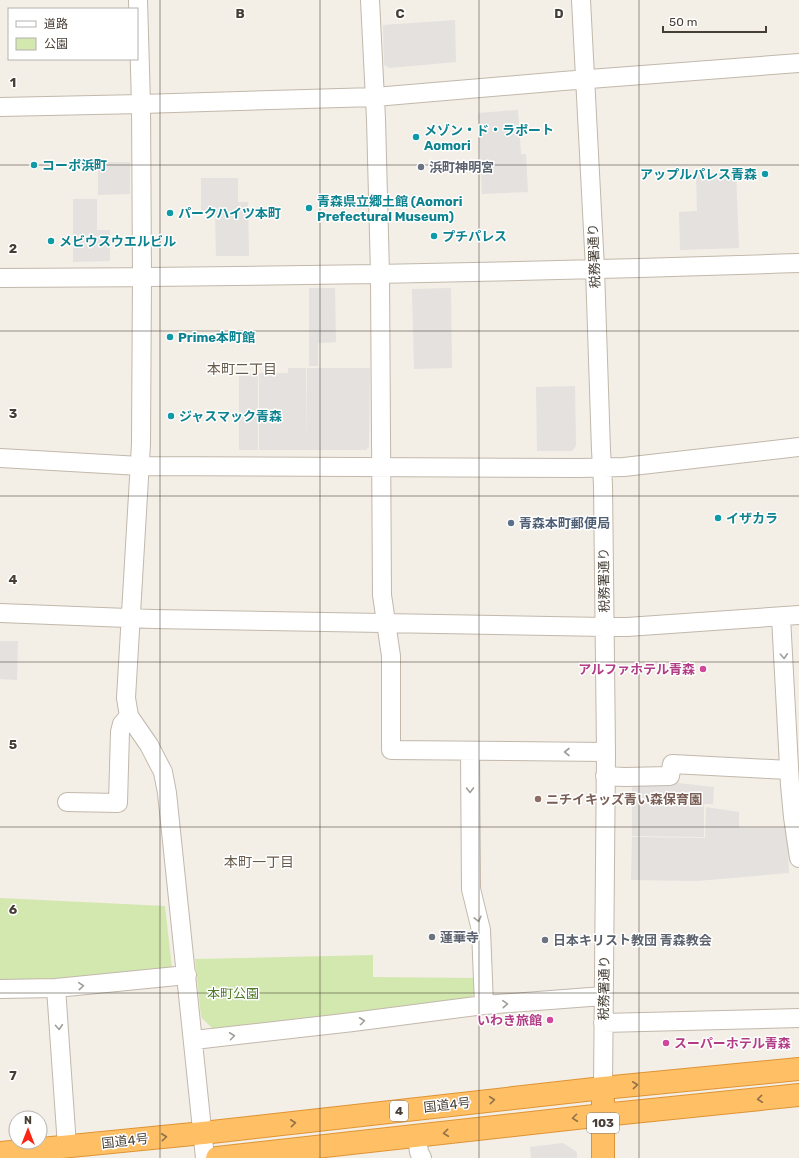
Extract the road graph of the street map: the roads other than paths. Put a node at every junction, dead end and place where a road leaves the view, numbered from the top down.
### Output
1 (138, 0) edge
2 (370, 0) edge
3 (581, 0) edge
4 (799, 63) edge
5 (586, 79) junction
6 (375, 97) junction
7 (141, 104) junction
8 (0, 107) edge
9 (799, 263) edge
10 (595, 269) junction
11 (380, 274) junction
12 (142, 277) junction
13 (0, 278) edge
14 (799, 447) edge
15 (0, 458) edge
16 (140, 466) junction
17 (381, 467) junction
18 (602, 467) junction
19 (0, 613) edge
20 (790, 616) edge
21 (131, 618) junction
22 (386, 624) junction
23 (605, 627) junction
24 (129, 716) junction
25 (793, 738) edge
26 (470, 751) junction
27 (606, 752) junction
28 (789, 770) junction
29 (605, 776) junction
30 (67, 802) dead end
31 (799, 858) edge
32 (187, 975) junction
33 (56, 988) junction
34 (0, 989) edge
35 (604, 996) junction
36 (484, 1005) junction
37 (799, 1018) edge
38 (603, 1023) junction
39 (194, 1040) junction
40 (799, 1069) edge
41 (603, 1088) junction
42 (799, 1096) edge
43 (603, 1115) junction
44 (203, 1133) junction
45 (417, 1136) junction
46 (67, 1146) junction
47 (0, 1153) edge
48 (206, 1158) edge
49 (217, 1158) edge
50 (422, 1158) edge
51 (603, 1158) edge

1 - 7 street
2 - 6 street
3 - 5 street, 税務署通り
4 - 5 street
5 - 6 street
5 - 10 street, 税務署通り
6 - 7 street
6 - 11 street
7 - 8 street
7 - 12 street
9 - 10 street
10 - 11 street
10 - 18 street, 税務署通り
11 - 12 street
11 - 17 street
12 - 13 street
12 - 16 street
14 - 18 street
15 - 16 street
16 - 17 street
16 - 21 street
17 - 18 street
17 - 22 street
18 - 23 street, 税務署通り
19 - 21 street
20 - 23 street
20 -> 25 street
21 - 22 street
21 - 24 street
22 - 23 street
22 - 26 street
23 - 27 street, 税務署通り
24 - 30 street
24 - 32 street
25 - 28 street
27 -> 26 street
26 -> 36 street
27 - 29 street, 税務署通り
28 - 29 street
28 - 31 street
29 - 35 street, 税務署通り
33 -> 32 street
32 - 39 street
33 - 34 street
33 -> 46 street
36 -> 35 street
35 - 38 street, 税務署通り
39 -> 36 street
37 - 38 street
38 - 41 street, 税務署通り
39 - 44 street
41 -> 40 highway, 国道4号 / 4
41 - 43 highway, 103
44 -> 41 highway, 国道4号 / 4
42 -> 43 highway, 国道4号 / 4
43 -> 45 highway, 国道4号 / 4
43 - 51 highway, 103
46 -> 44 highway, 国道4号 / 4
44 - 48 street
45 - 49 highway, 国道4号 / 4
45 - 50 street
46 - 47 highway, 国道4号 / 4

